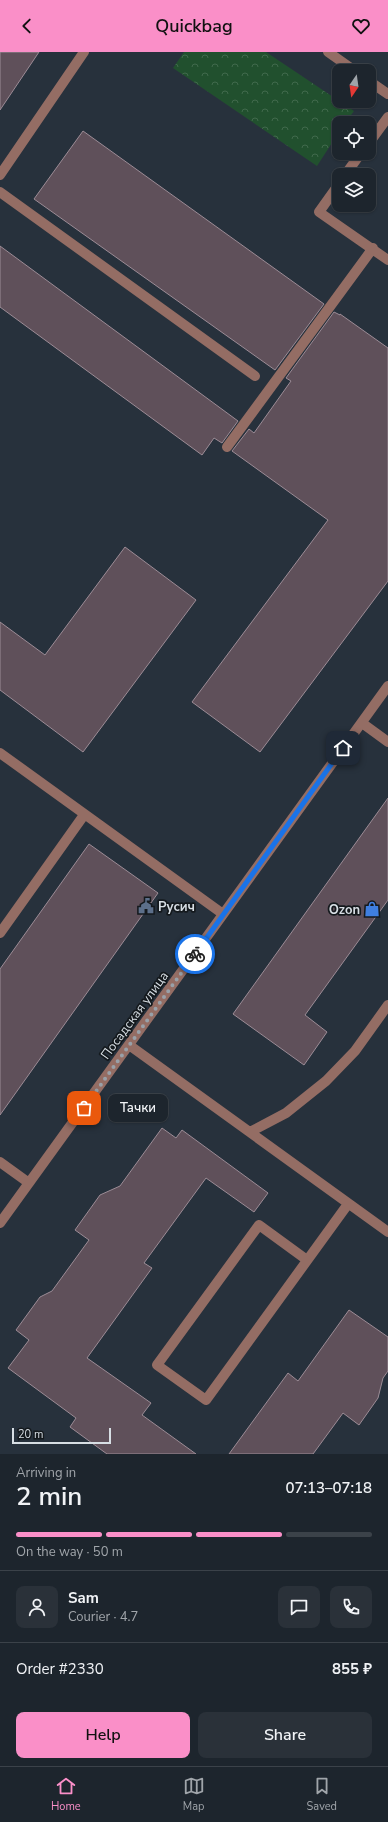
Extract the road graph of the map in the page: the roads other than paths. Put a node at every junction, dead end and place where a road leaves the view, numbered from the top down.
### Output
1 (84, 52) edge
2 (328, 52) edge
3 (345, 64) edge
4 (376, 86) edge
5 (388, 94) edge
6 (388, 117) edge
7 (376, 133) edge
8 (0, 175) edge
9 (0, 192) edge
10 (332, 194) edge
11 (373, 248) junction
12 (388, 260) edge
13 (255, 376) dead end
14 (227, 447) dead end
15 (388, 686) edge
16 (362, 722) junction
17 (388, 742) edge
18 (0, 753) edge
19 (84, 815) junction
20 (224, 914) junction
21 (0, 933) edge
22 (388, 1006) edge
23 (129, 1045) junction
24 (250, 1132) junction
25 (0, 1162) edge
26 (29, 1183) junction
27 (348, 1204) junction
28 (0, 1223) edge
29 (388, 1232) edge
30 (307, 1260) junction

1 - 8 street
2 - 3 street
4 - 5 street
6 - 7 street
9 - 13 street
10 - 11 street
11 - 12 street
11 - 14 street
15 - 16 street, Посадская улица
16 - 17 street
16 - 20 street, Посадская улица
18 - 19 street
19 - 20 street
19 - 21 street
20 - 23 street, Посадская улица
22 - 24 street
23 - 24 street
23 - 26 street, Посадская улица
24 - 27 street
25 - 26 street
26 - 28 street, Посадская улица
27 - 29 street
27 - 30 street
30 - 30 street

